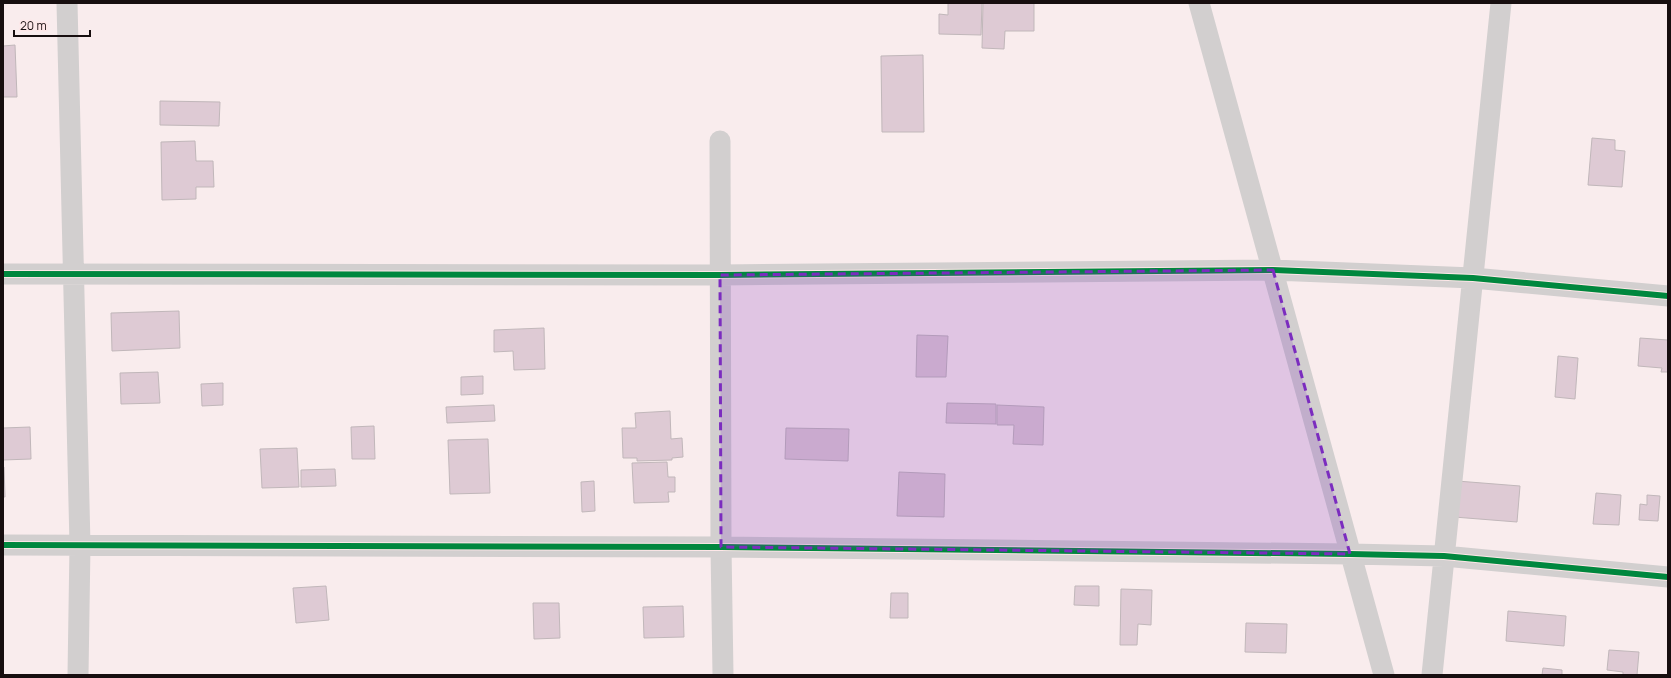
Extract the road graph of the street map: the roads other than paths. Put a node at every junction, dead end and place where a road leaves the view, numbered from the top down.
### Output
1 (67, 3) edge
2 (1199, 3) edge
3 (1500, 3) edge
4 (720, 141) dead end
5 (1273, 270) junction
6 (73, 273) junction
7 (3, 274) edge
8 (720, 275) junction
9 (1473, 278) junction
10 (1668, 296) edge
11 (3, 545) edge
12 (80, 545) junction
13 (721, 547) junction
14 (1350, 554) junction
15 (1444, 556) junction
16 (1668, 577) edge
17 (78, 675) edge
18 (723, 675) edge
19 (1384, 675) edge
20 (1432, 675) edge

1 - 6 street
2 - 5 street
3 - 9 street
4 - 8 street
5 - 8 street
5 - 9 street
5 - 14 street
6 - 7 street
6 - 8 street
6 - 12 street
8 - 13 street
9 - 10 street
9 - 15 street
11 - 12 street
12 - 13 street
12 - 17 street
13 - 14 street
13 - 18 street
14 - 15 street
14 - 19 street
15 - 16 street
15 - 20 street

